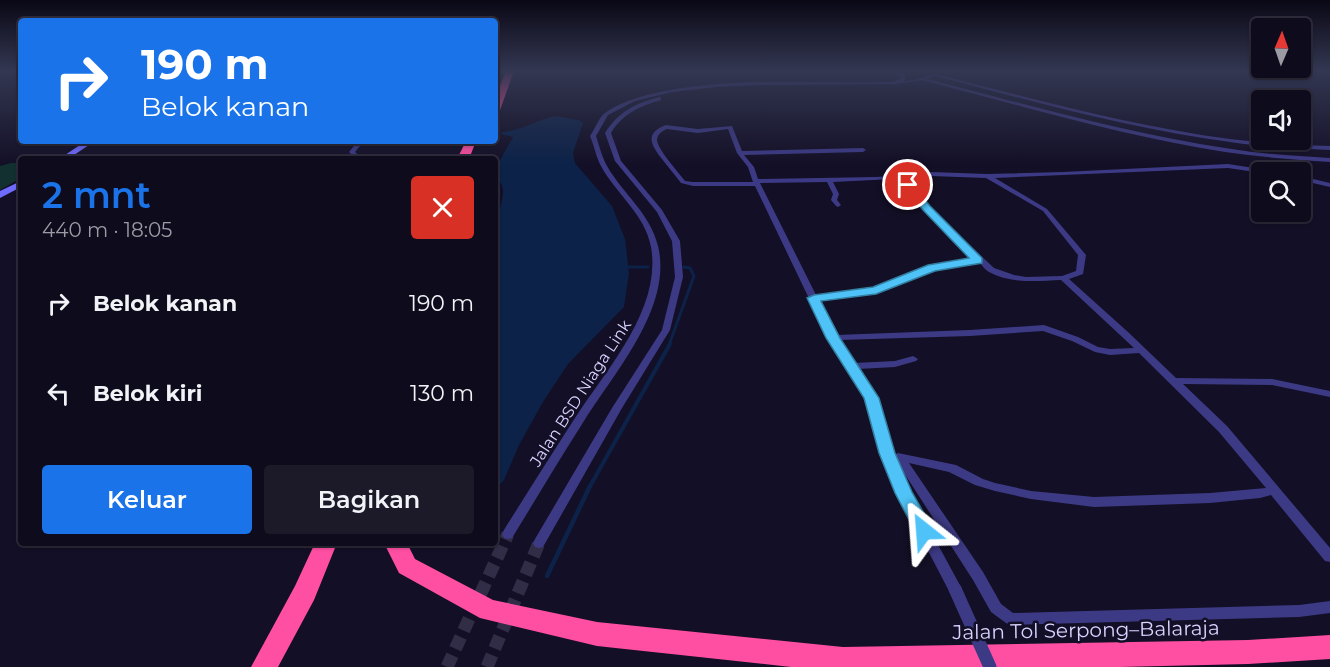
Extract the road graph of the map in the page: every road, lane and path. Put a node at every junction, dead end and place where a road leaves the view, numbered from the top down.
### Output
1 (631, 102) edge
2 (651, 102) edge
3 (1016, 102) edge
4 (1050, 102) edge
5 (86, 144) edge
6 (359, 144) edge
7 (1185, 144) junction
8 (613, 148) junction
9 (1330, 148) edge
10 (596, 149) junction
11 (863, 150) dead end
12 (740, 153) junction
13 (68, 156) edge
14 (357, 156) edge
15 (1229, 156) junction
16 (1267, 156) junction
17 (1330, 160) edge
18 (1168, 169) junction
19 (1251, 169) edge
20 (987, 176) junction
21 (887, 178) junction
22 (829, 180) junction
23 (1311, 181) edge
24 (757, 183) junction
25 (18, 185) edge
26 (1330, 185) edge
27 (0, 195) edge
28 (838, 205) dead end
29 (978, 260) junction
30 (1063, 278) junction
31 (814, 298) junction
32 (833, 338) junction
33 (1141, 350) junction
34 (913, 359) dead end
35 (852, 366) junction
36 (1174, 381) junction
37 (1330, 394) edge
38 (887, 453) junction
39 (900, 458) junction
40 (1273, 490) junction
41 (508, 534) tunnel mouth
42 (539, 543) tunnel mouth
43 (325, 546) edge
44 (397, 546) edge
45 (1330, 557) edge
46 (1330, 607) edge
47 (1330, 647) edge
48 (264, 667) edge
49 (990, 667) edge

1 - 10 street
2 - 8 street
3 - 7 street
4 - 9 street
5 - 13 main road
6 - 14 street
7 - 15 street
7 - 16 street
8 - 10 street
8 - 42 street
10 - 41 street, Jalan BSD Niaga Link
11 - 12 street
12 - 24 street
12 - 24 street
15 - 16 street
15 - 18 street
16 - 17 street
18 - 19 street
18 - 20 street
20 - 21 street
20 - 30 street
21 - 22 street
21 - 29 street
22 - 24 street
22 - 28 street
23 - 26 street
24 - 31 street
25 - 27 main road
29 - 30 street
29 - 31 street
30 - 33 street
31 - 32 street
32 - 33 street
32 - 35 street
33 - 36 street
34 - 35 street
35 - 38 street
36 - 37 street
36 - 40 street
38 - 39 street
38 - 49 street, bridge
39 - 40 street
39 - 46 street
40 - 45 street
43 - 48 highway
44 - 47 highway, Jalan Tol Serpong–Balaraja

